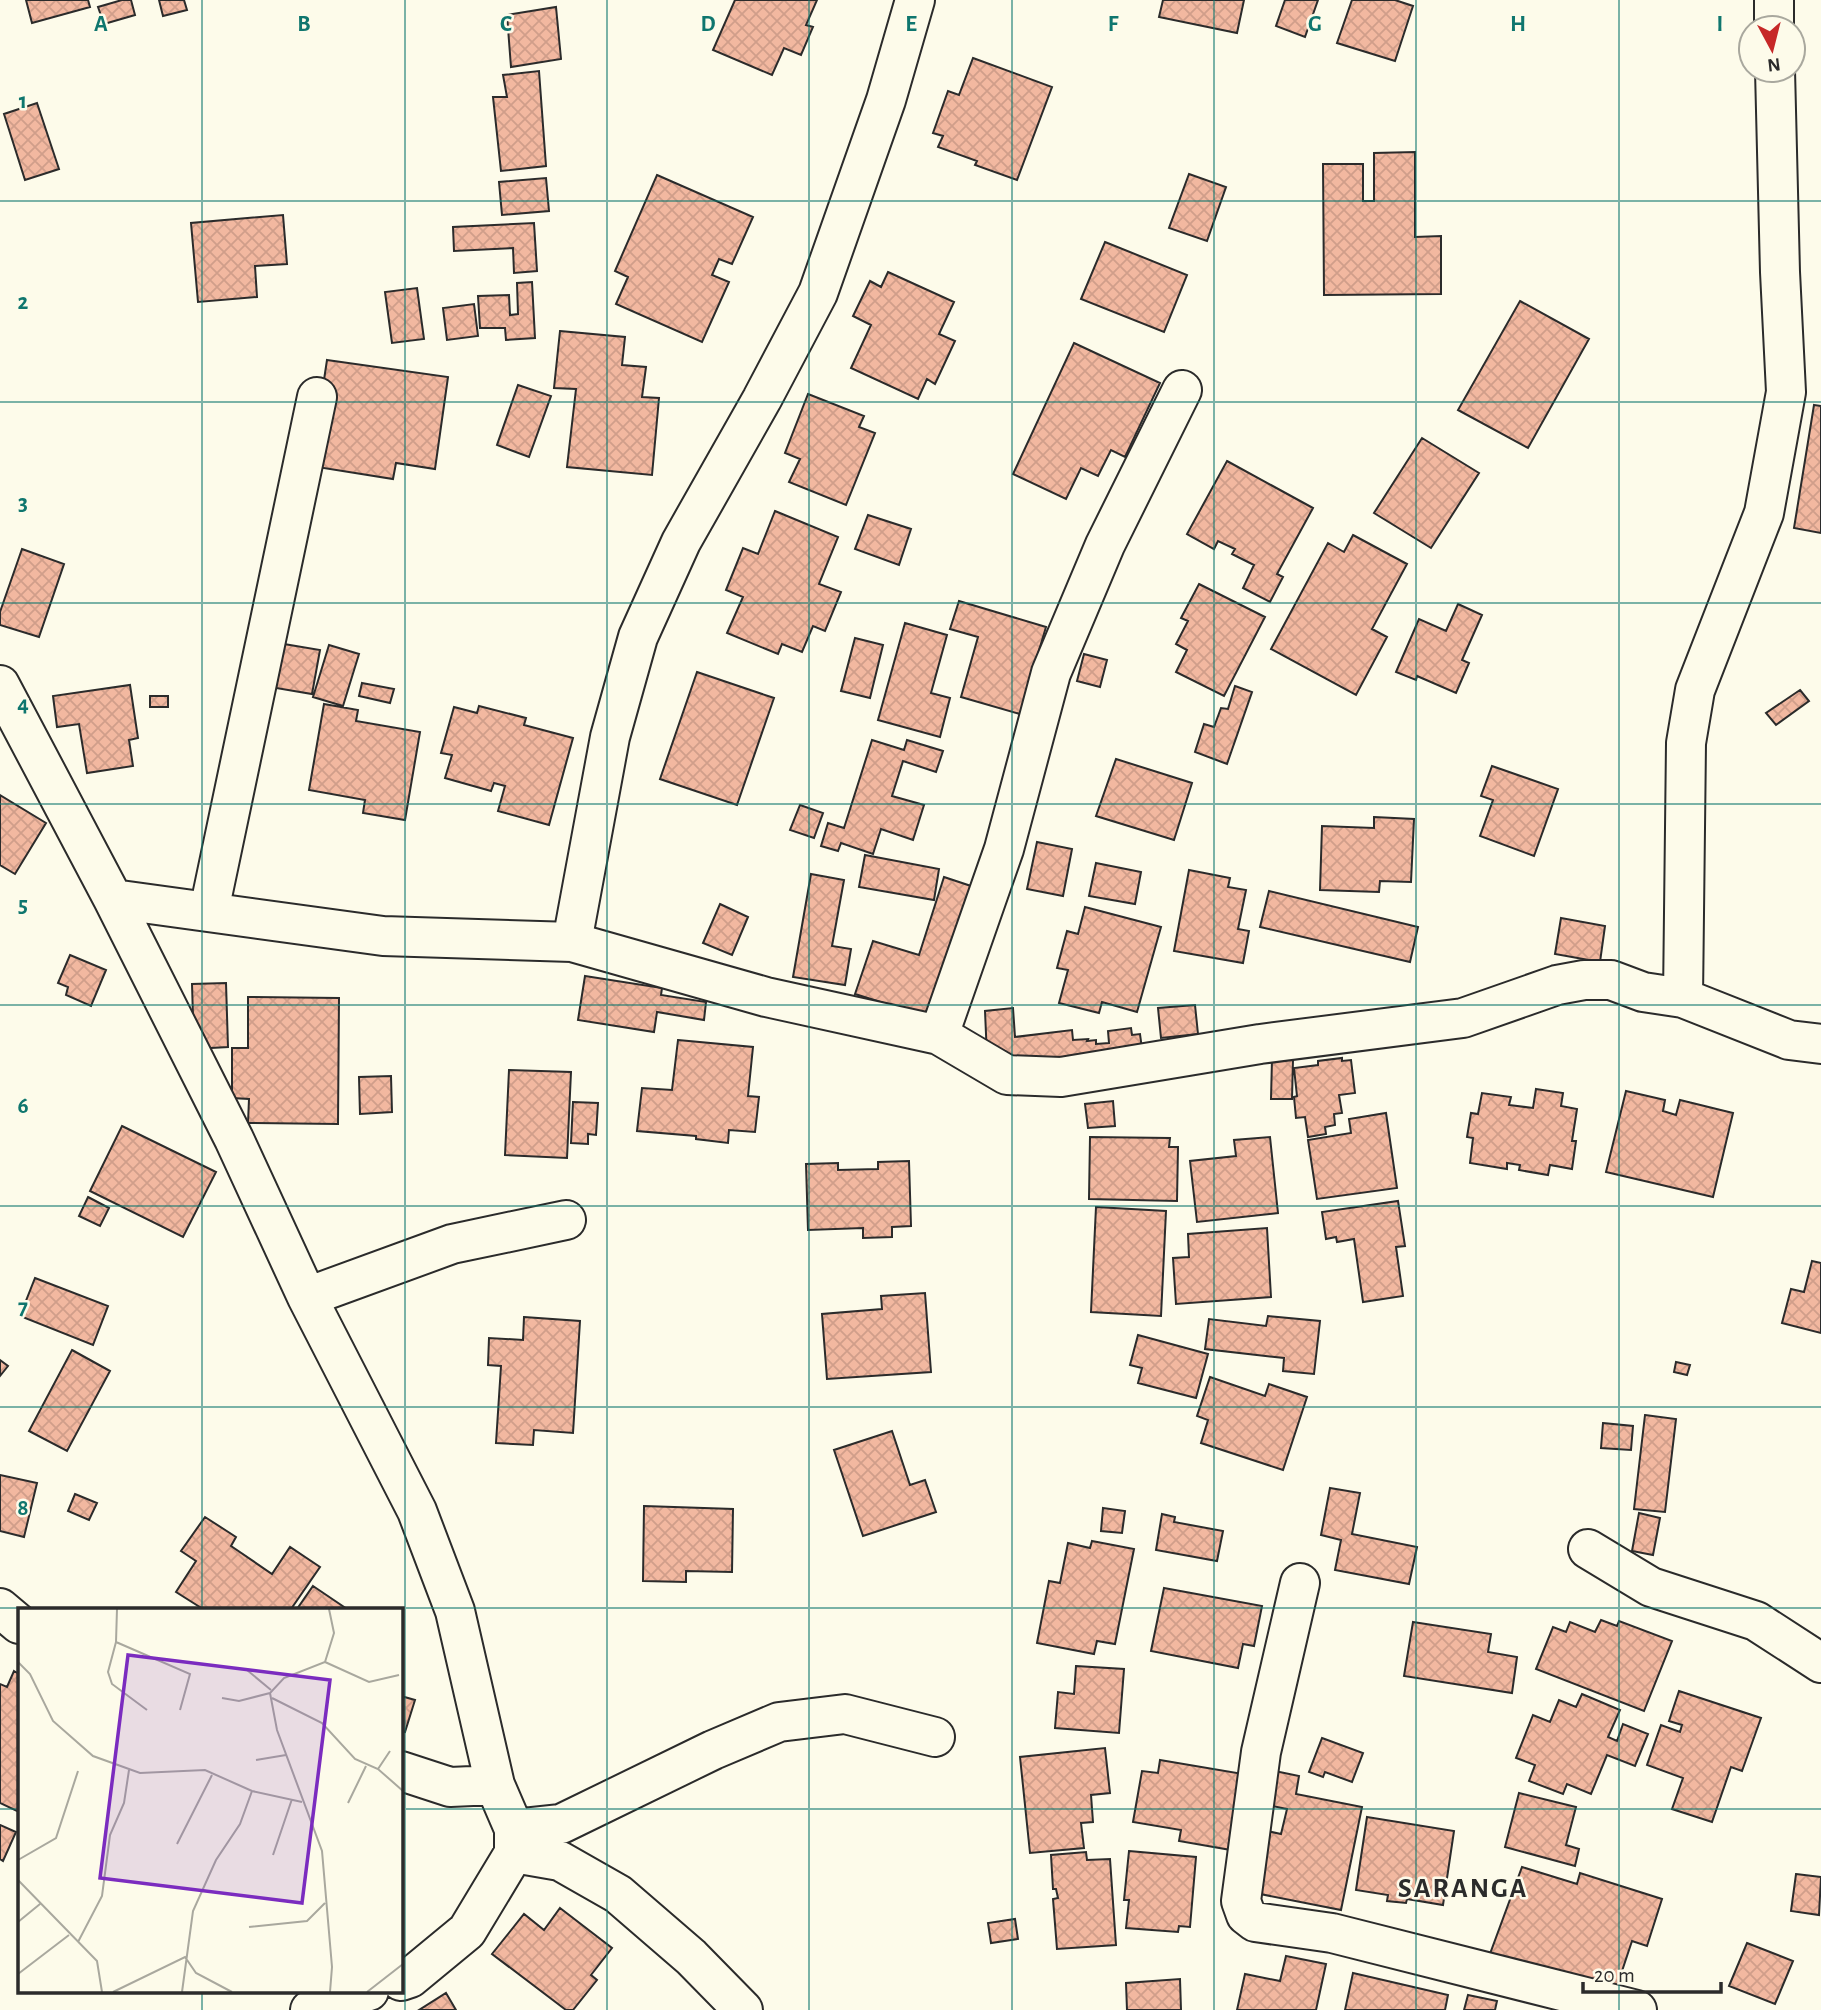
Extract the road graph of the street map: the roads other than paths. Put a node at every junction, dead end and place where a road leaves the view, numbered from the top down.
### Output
1 (915, 0) edge
2 (1775, 84) edge
3 (1181, 390) dead end
4 (317, 397) dead end
5 (0, 685) edge
6 (113, 899) junction
7 (209, 911) junction
8 (572, 942) junction
9 (1683, 998) junction
10 (939, 1035) junction
11 (1821, 1044) edge
12 (566, 1220) dead end
13 (307, 1297) junction
14 (1588, 1549) dead end
15 (1300, 1583) dead end
16 (0, 1608) edge
17 (18, 1623) edge
18 (1821, 1663) edge
19 (935, 1737) dead end
20 (402, 1771) edge
21 (495, 1785) junction
22 (514, 1841) junction
23 (402, 1981) edge
24 (363, 1993) edge
25 (310, 2010) edge
26 (743, 2010) edge
27 (1637, 2010) edge

1 - 8 street
2 - 9 street
3 - 10 street
4 - 7 street
5 - 6 street
6 - 7 street
6 - 13 street
7 - 8 street
8 - 10 street
9 - 10 street
9 - 11 street
12 - 13 street
13 - 21 street
14 - 18 street
15 - 27 street
16 - 17 street
19 - 22 street
20 - 21 street
21 - 22 street
22 - 23 street
22 - 26 street
24 - 25 street

